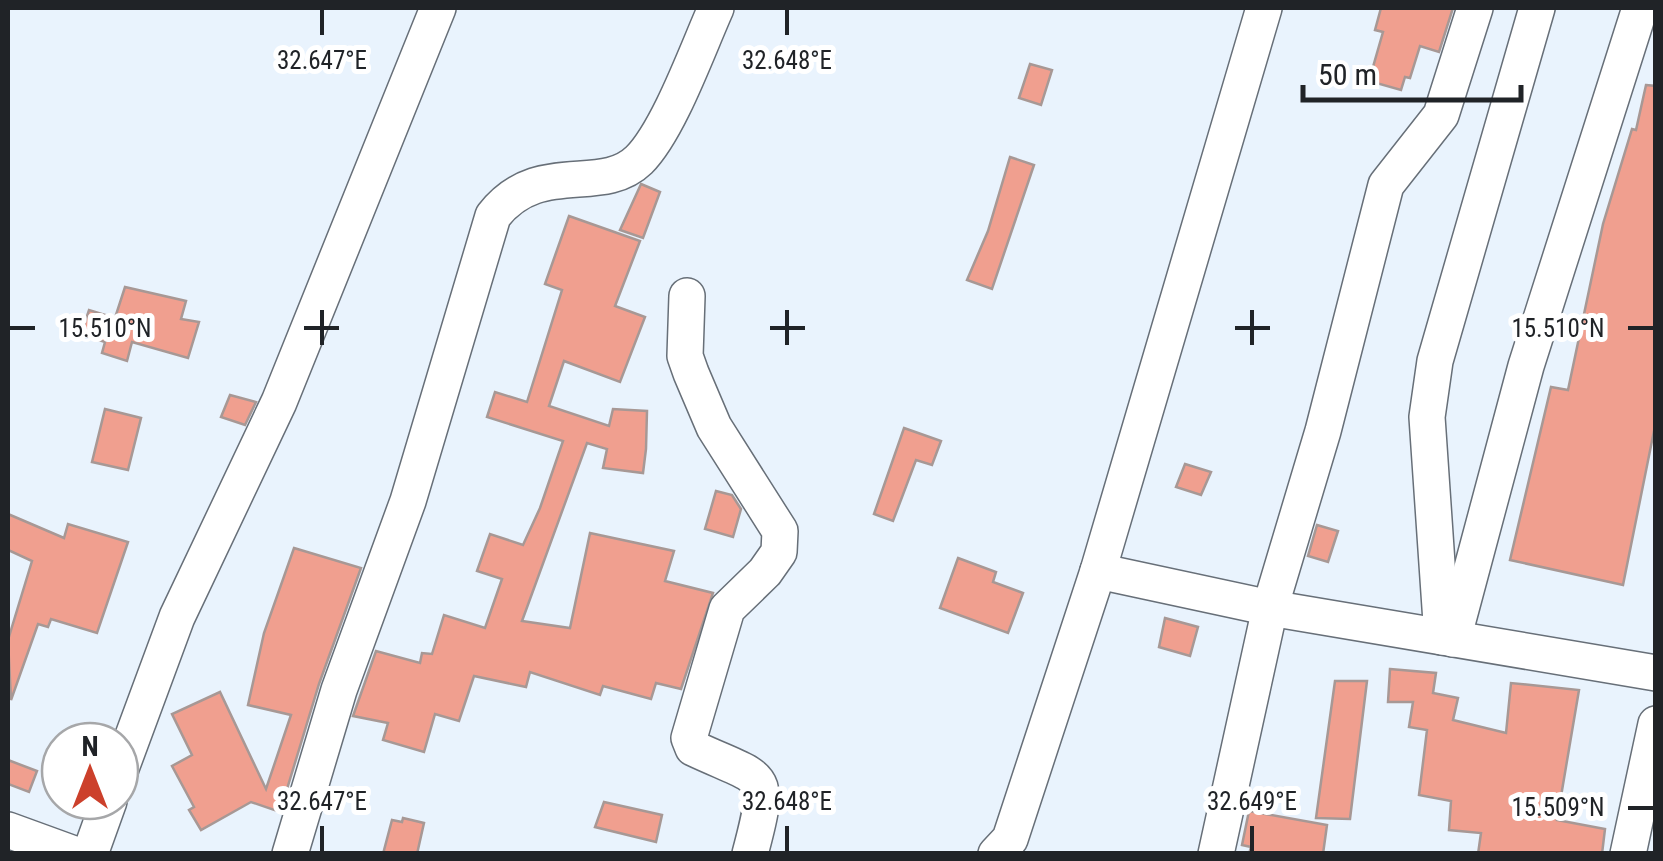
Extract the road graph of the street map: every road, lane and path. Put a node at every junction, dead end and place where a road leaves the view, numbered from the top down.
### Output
1 (438, 8) edge
2 (716, 8) edge
3 (1264, 8) edge
4 (1476, 8) edge
5 (1537, 8) edge
6 (1640, 8) edge
7 (686, 296) dead end
8 (1098, 571) junction
9 (1270, 608) junction
10 (1448, 638) junction
11 (1656, 674) edge
12 (138, 721) edge
13 (1656, 724) edge
14 (102, 821) edge
15 (8, 830) edge
16 (74, 854) edge
17 (90, 854) edge
18 (290, 854) edge
19 (750, 854) edge
20 (996, 854) edge
21 (1216, 854) edge
22 (1628, 854) edge

1 - 12 street
2 - 18 street
3 - 8 street
4 - 9 street
5 - 10 street
6 - 10 street
7 - 19 street
8 - 9 street
8 - 20 street
9 - 10 street
9 - 21 street
10 - 11 street
13 - 22 street
14 - 17 street
15 - 16 street

